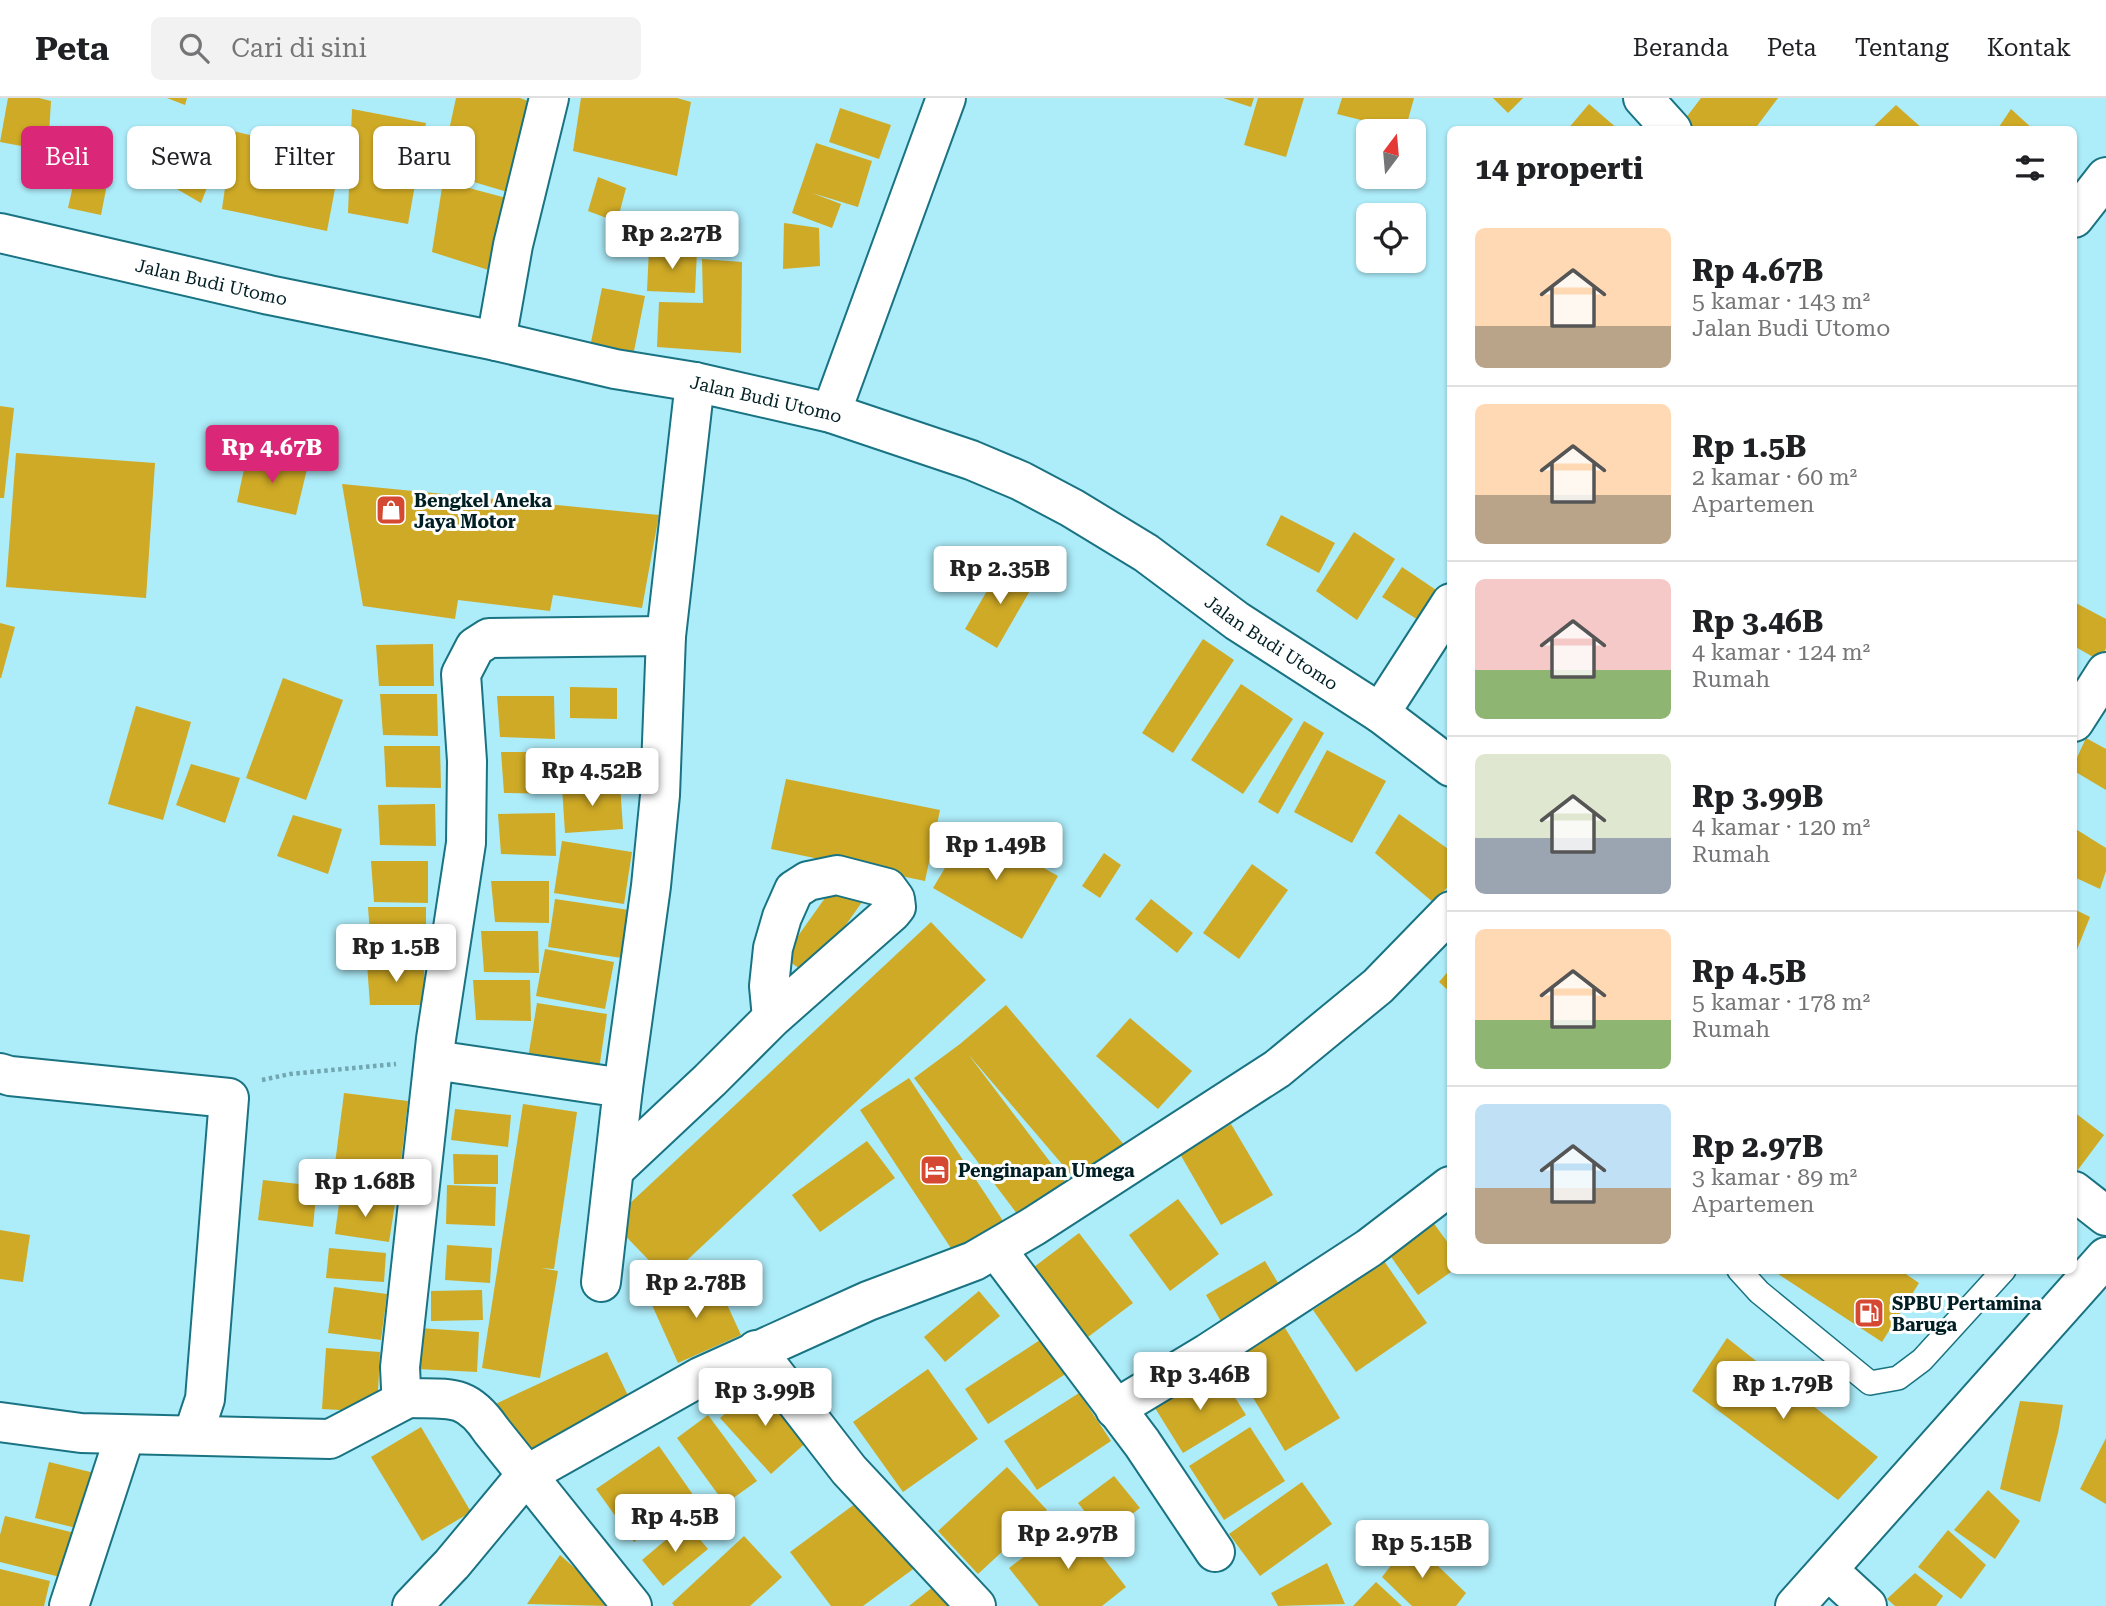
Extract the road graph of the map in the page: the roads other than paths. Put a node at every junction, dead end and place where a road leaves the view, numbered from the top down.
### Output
1 (549, 98) edge
2 (946, 98) edge
3 (1643, 98) edge
4 (1668, 126) edge
5 (2106, 177) edge
6 (2077, 214) edge
7 (0, 233) edge
8 (496, 341) junction
9 (695, 382) junction
10 (831, 413) junction
11 (1447, 609) edge
12 (666, 636) junction
13 (2106, 672) edge
14 (1380, 713) junction
15 (2077, 717) edge
16 (1447, 764) edge
17 (1447, 915) edge
18 (772, 1018) dead end
19 (434, 1060) junction
20 (0, 1073) edge
21 (623, 1088) junction
22 (614, 1170) junction
23 (1447, 1188) edge
24 (2077, 1195) edge
25 (2106, 1216) edge
26 (996, 1249) junction
27 (2106, 1257) edge
28 (1743, 1274) edge
29 (2000, 1274) edge
30 (601, 1282) dead end
31 (756, 1350) junction
32 (408, 1398) junction
33 (1115, 1409) junction
34 (0, 1422) edge
35 (125, 1435) junction
36 (193, 1435) junction
37 (526, 1475) junction
38 (1215, 1552) dead end
39 (1828, 1570) junction
40 (69, 1606) edge
41 (412, 1606) edge
42 (632, 1606) edge
43 (976, 1606) edge
44 (1795, 1606) edge
45 (1867, 1606) edge

1 - 8 street
2 - 10 street
3 - 4 street
5 - 6 street
7 - 8 street, Jalan Budi Utomo
8 - 9 street, Jalan Budi Utomo
9 - 10 street, Jalan Budi Utomo
9 - 12 street
10 - 14 street, Jalan Budi Utomo
11 - 14 street
12 - 19 street
12 - 21 street
13 - 15 street
14 - 16 street, Jalan Budi Utomo
17 - 26 street
18 - 22 street
19 - 21 street
19 - 32 street
20 - 36 street
21 - 22 street
22 - 30 street
23 - 33 street
24 - 25 street
26 - 31 street
26 - 33 street
27 - 39 street
28 - 29 lane
31 - 37 street
31 - 43 street
32 - 36 street
32 - 37 street
33 - 38 street
34 - 35 street
35 - 36 street
35 - 40 street
37 - 41 street
37 - 42 street
39 - 44 street
39 - 45 street

